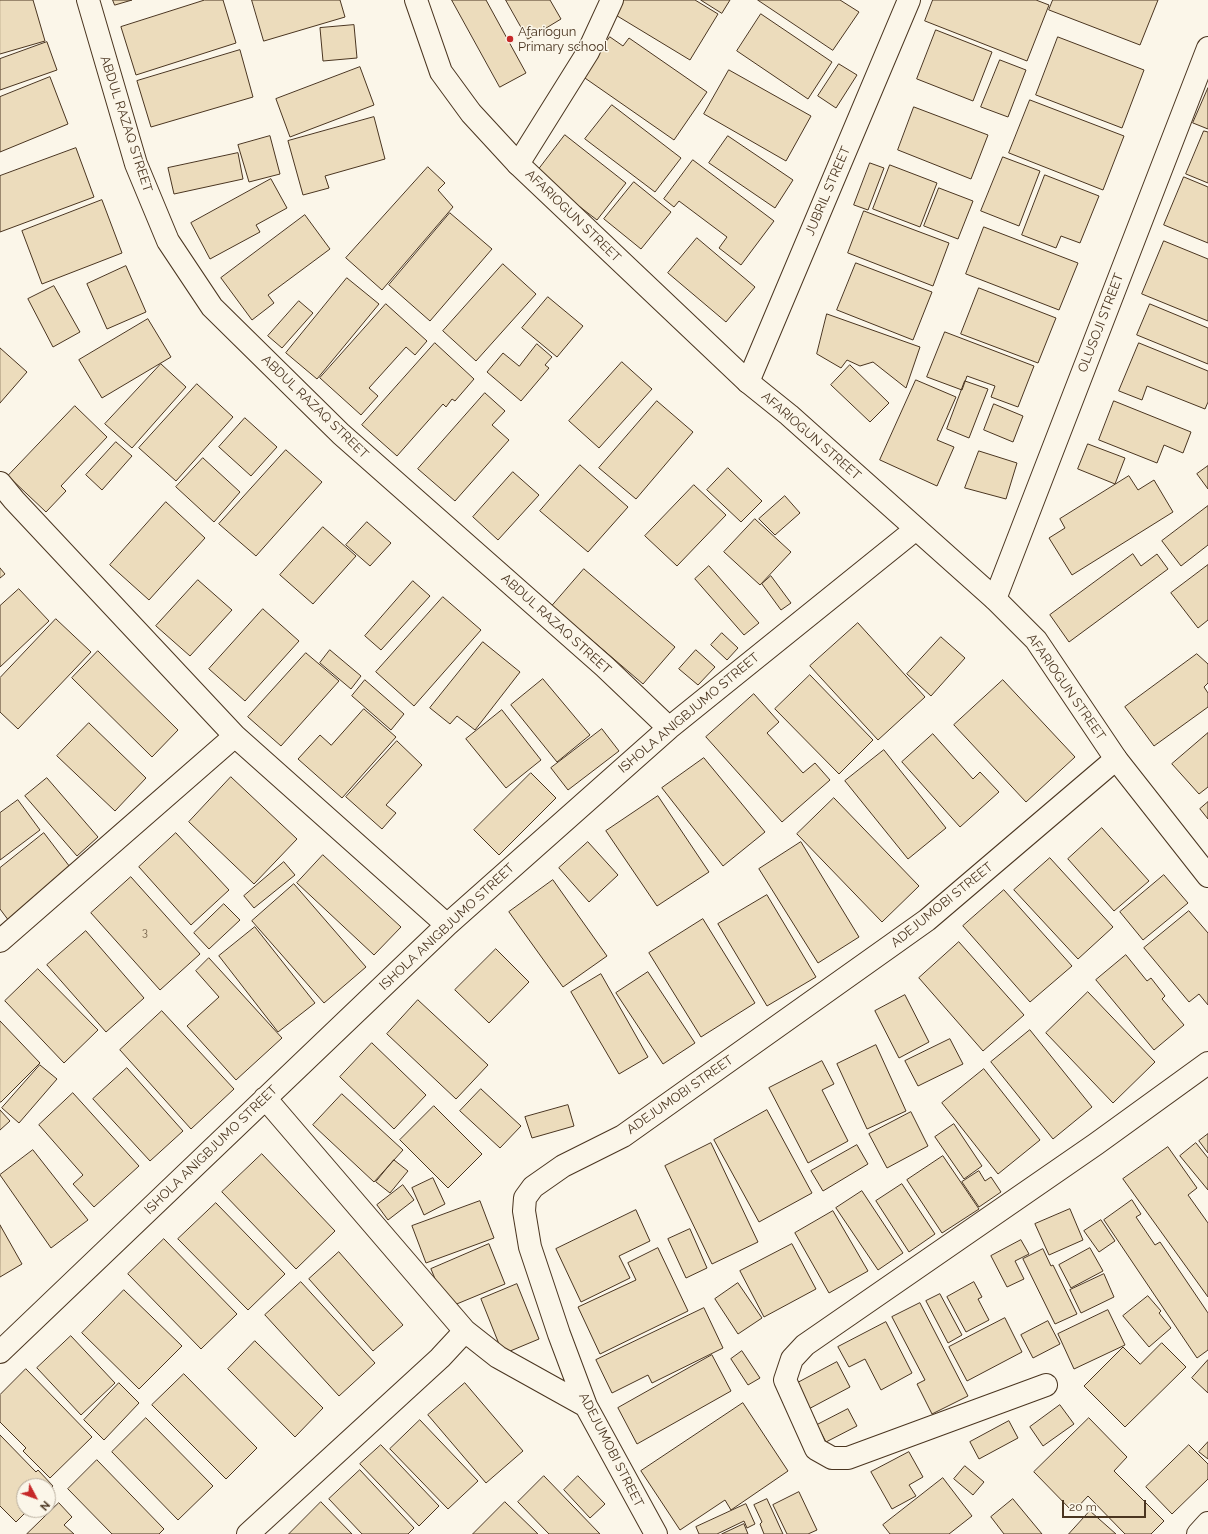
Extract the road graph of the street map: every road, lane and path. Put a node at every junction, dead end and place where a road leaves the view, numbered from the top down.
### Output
1 (88, 0) edge
2 (416, 0) edge
3 (612, 0) edge
4 (909, 0) edge
5 (1208, 48) edge
6 (518, 164) junction
7 (748, 382) junction
8 (0, 483) edge
9 (916, 529) junction
10 (995, 599) junction
11 (669, 728) junction
12 (235, 736) junction
13 (1116, 760) junction
14 (1208, 876) edge
15 (447, 925) junction
16 (0, 941) edge
17 (1208, 1063) edge
18 (266, 1098) junction
19 (465, 1331) junction
20 (0, 1352) edge
21 (1046, 1385) dead end
22 (586, 1406) junction
23 (1208, 1524) edge
24 (248, 1534) edge
25 (656, 1534) edge
26 (1198, 1534) edge

1 - 11 street, ABDUL RAZAQ STREET
2 - 6 street, AFARIOGUN STREET
3 - 6 street
4 - 7 street, JUBRIL STREET
5 - 10 street, OLUSOJI STREET
6 - 7 street, AFARIOGUN STREET
7 - 9 street, AFARIOGUN STREET
8 - 12 street
9 - 10 street, AFARIOGUN STREET
9 - 11 street, ISHOLA ANIGBJUMO STREET
10 - 13 street, AFARIOGUN STREET
11 - 15 street, ISHOLA ANIGBJUMO STREET
12 - 15 street
12 - 16 street
13 - 14 street, AFARIOGUN STREET
13 - 22 street, ADEJUMOBI STREET
15 - 18 street, ISHOLA ANIGBJUMO STREET
17 - 21 street
18 - 19 street
18 - 20 street, ISHOLA ANIGBJUMO STREET
19 - 22 street
19 - 24 street
22 - 25 street, ADEJUMOBI STREET
23 - 26 street

